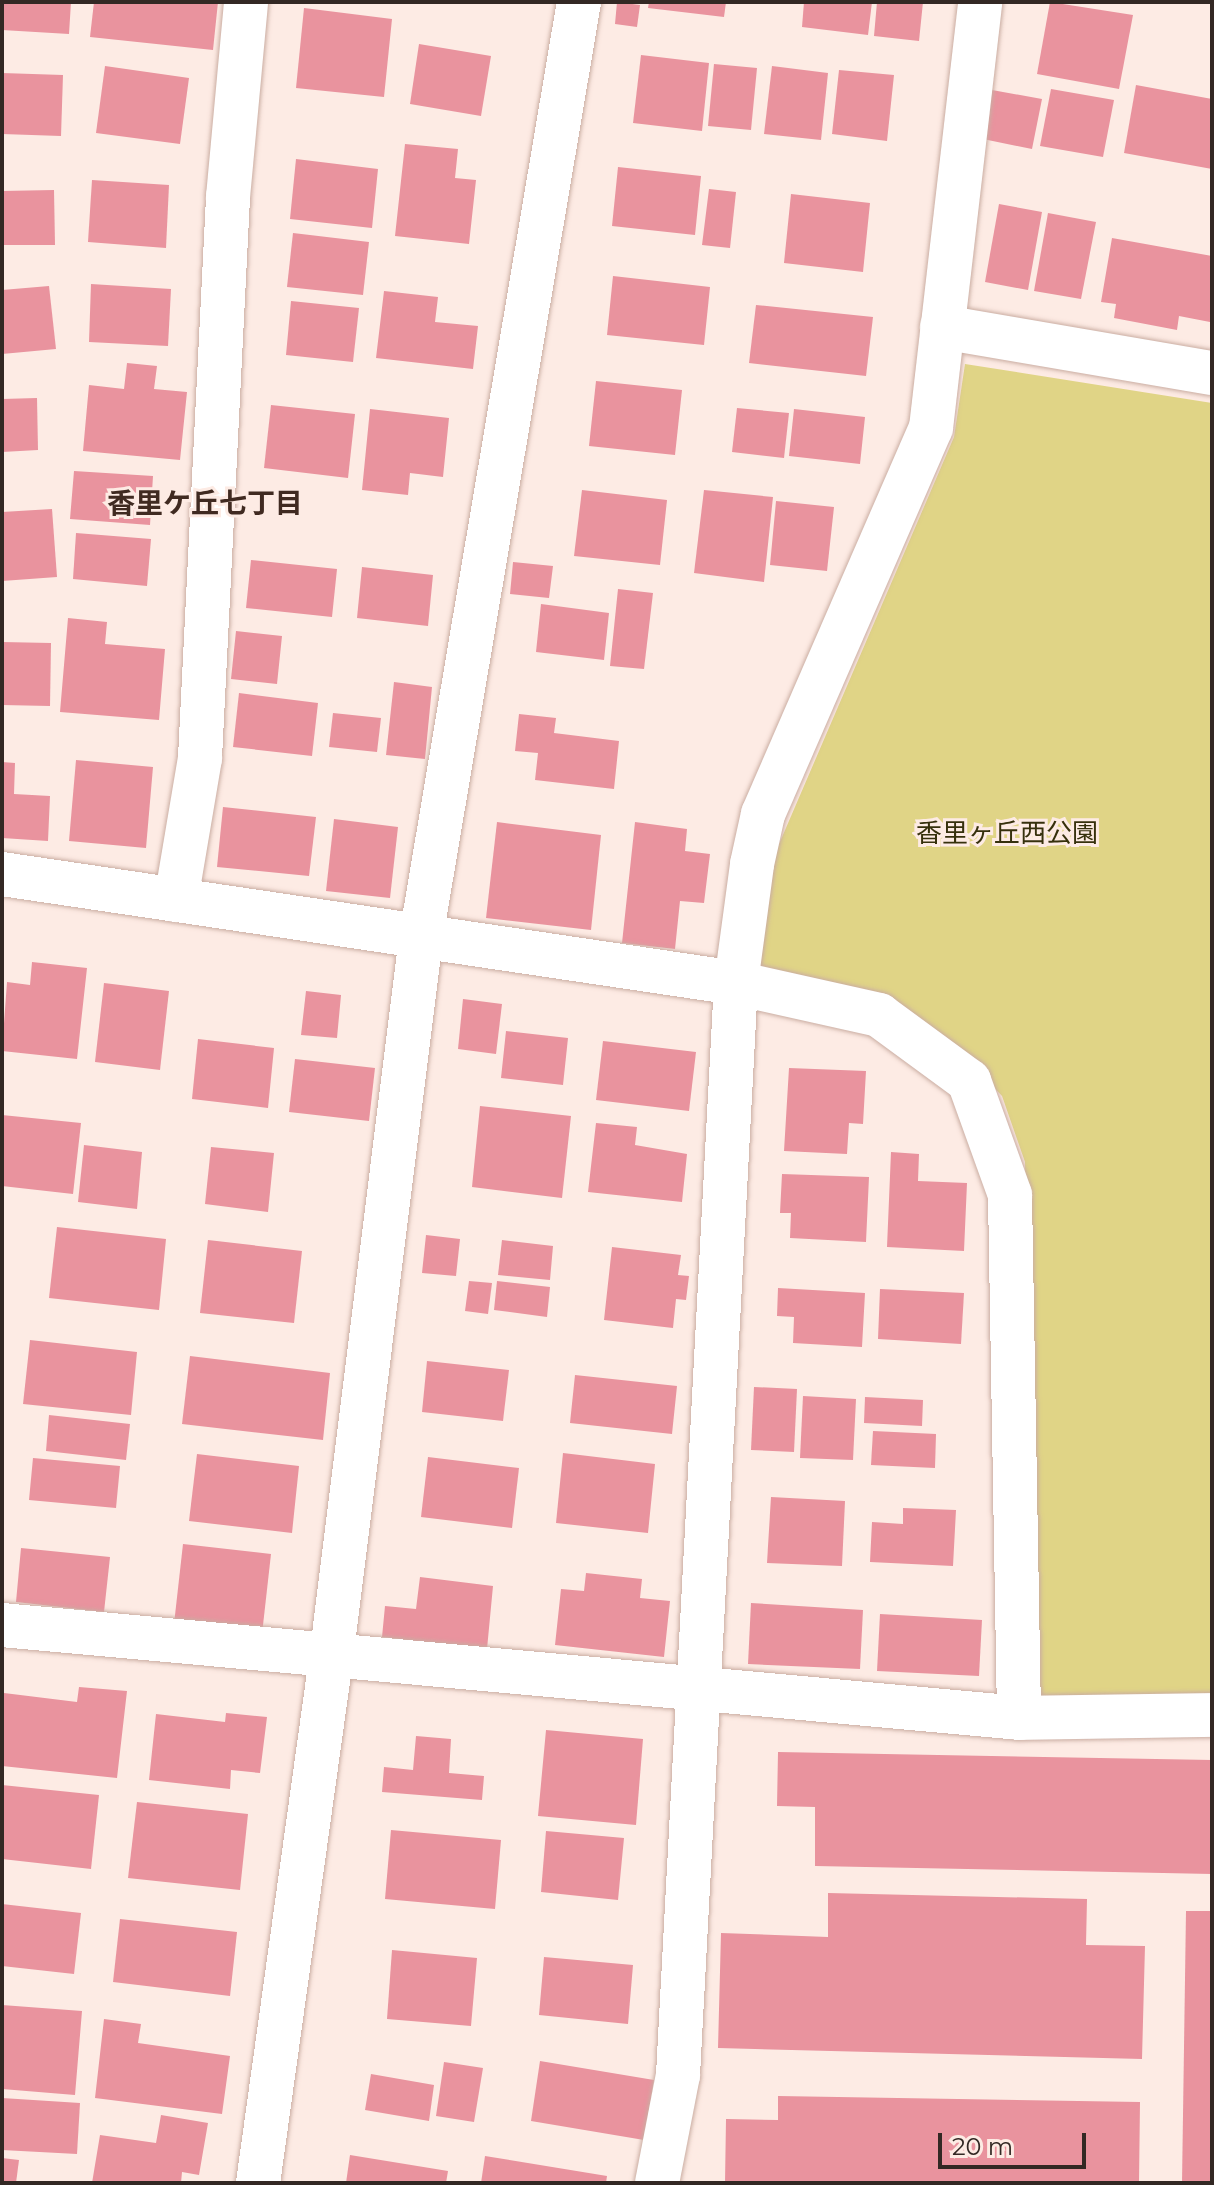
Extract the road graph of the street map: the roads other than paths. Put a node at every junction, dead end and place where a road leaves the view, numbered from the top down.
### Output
1 (246, 2) edge
2 (579, 2) edge
3 (980, 2) edge
4 (942, 327) junction
5 (1212, 373) edge
6 (2, 874) edge
7 (176, 900) junction
8 (421, 937) junction
9 (736, 983) junction
10 (2, 1625) edge
11 (331, 1659) junction
12 (700, 1691) junction
13 (1212, 1715) edge
14 (1019, 1718) junction
15 (258, 2183) edge
16 (657, 2183) edge

1 - 7 street
2 - 8 street
3 - 4 street
4 - 5 street
4 - 9 street
6 - 7 street
7 - 8 street
8 - 9 street
8 - 11 street
9 - 12 street
9 - 14 street
10 - 11 street
11 - 12 street
11 - 15 street
12 - 14 street
12 - 16 street
13 - 14 street

